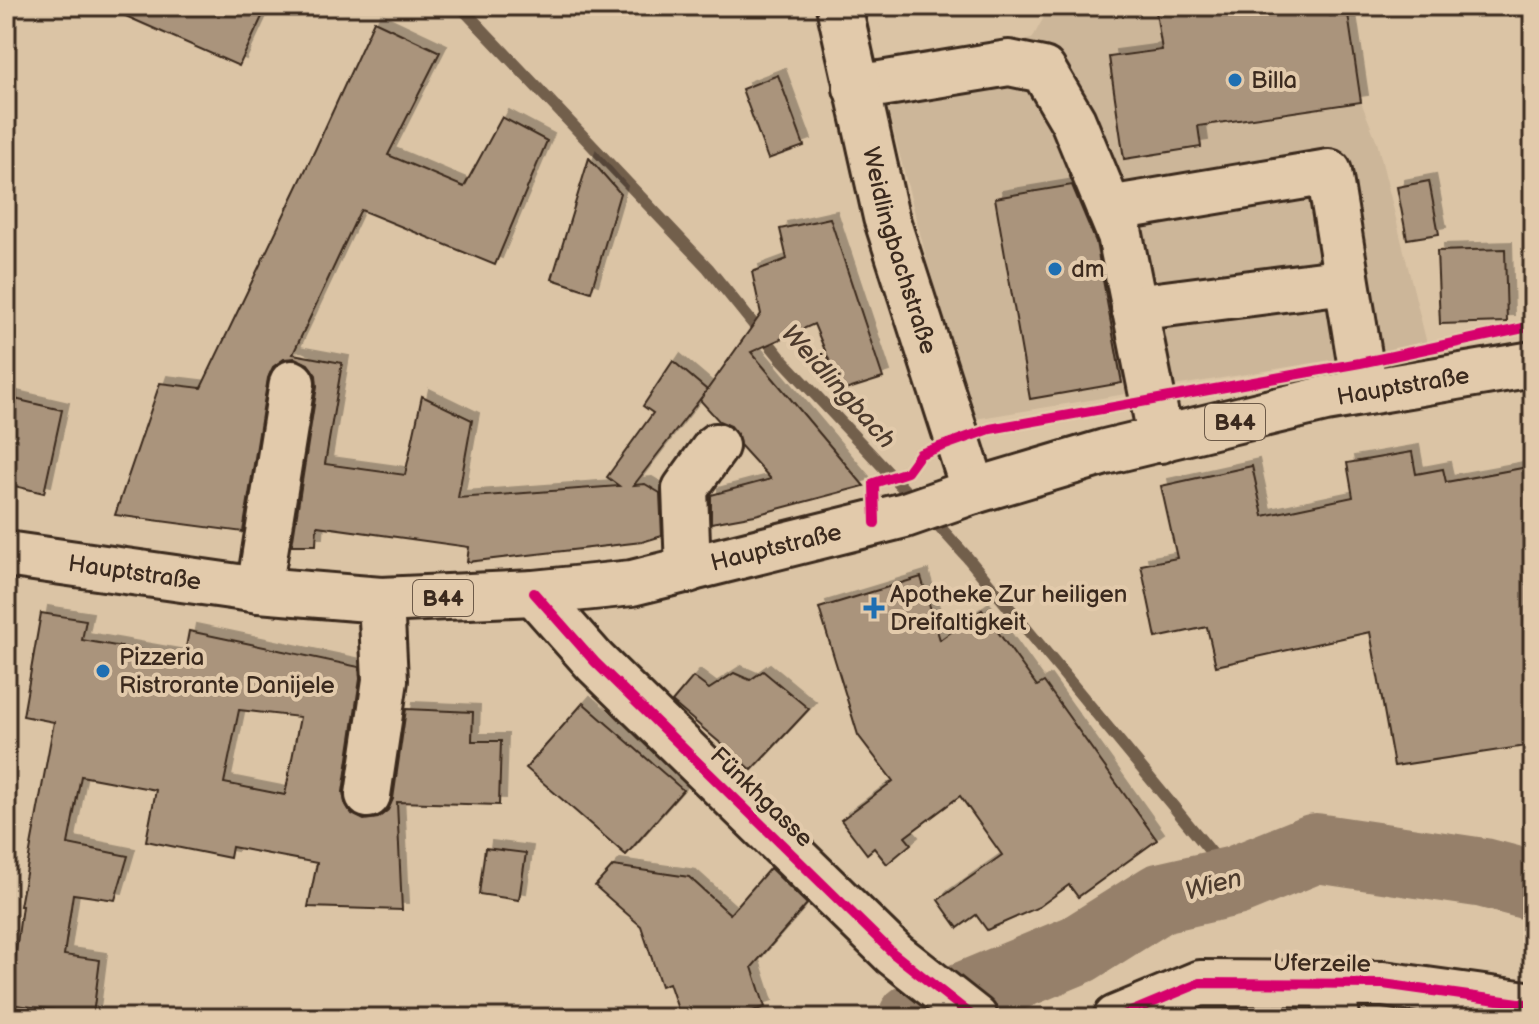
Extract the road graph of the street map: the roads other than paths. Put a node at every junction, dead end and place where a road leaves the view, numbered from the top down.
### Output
1 (839, 6) edge
2 (856, 88) junction
3 (1109, 209) junction
4 (1346, 281) junction
5 (1134, 308) junction
6 (1533, 364) edge
7 (292, 383) dead end
8 (1365, 392) junction
9 (1161, 440) junction
10 (716, 446) dead end
11 (939, 503) junction
12 (6, 554) edge
13 (688, 570) junction
14 (259, 590) junction
15 (534, 593) junction
16 (381, 600) junction
17 (368, 795) dead end
18 (1335, 1000) edge
19 (1533, 1005) edge
20 (975, 1018) edge
21 (1116, 1018) edge

1 - 2 main road, Weidlingbachstraße
2 - 3 main road
2 - 11 main road, Weidlingbachstraße
3 - 4 main road
3 - 5 main road
4 - 5 main road
4 - 8 main road
5 - 9 main road
6 - 8 main road, Hauptstraße / B44
7 - 14 main road
8 - 9 main road, Hauptstraße / B44
9 - 11 main road, Hauptstraße / B44
10 - 13 main road
11 - 13 main road, Hauptstraße / B44
12 - 14 main road, Hauptstraße / B44
13 - 15 main road, Hauptstraße / B44
14 - 16 main road, Hauptstraße / B44
15 - 16 main road, Hauptstraße / B44
15 - 20 main road, Fünkhgasse
16 - 17 main road
18 - 19 main road, Uferzeile
18 - 21 main road, Uferzeile

